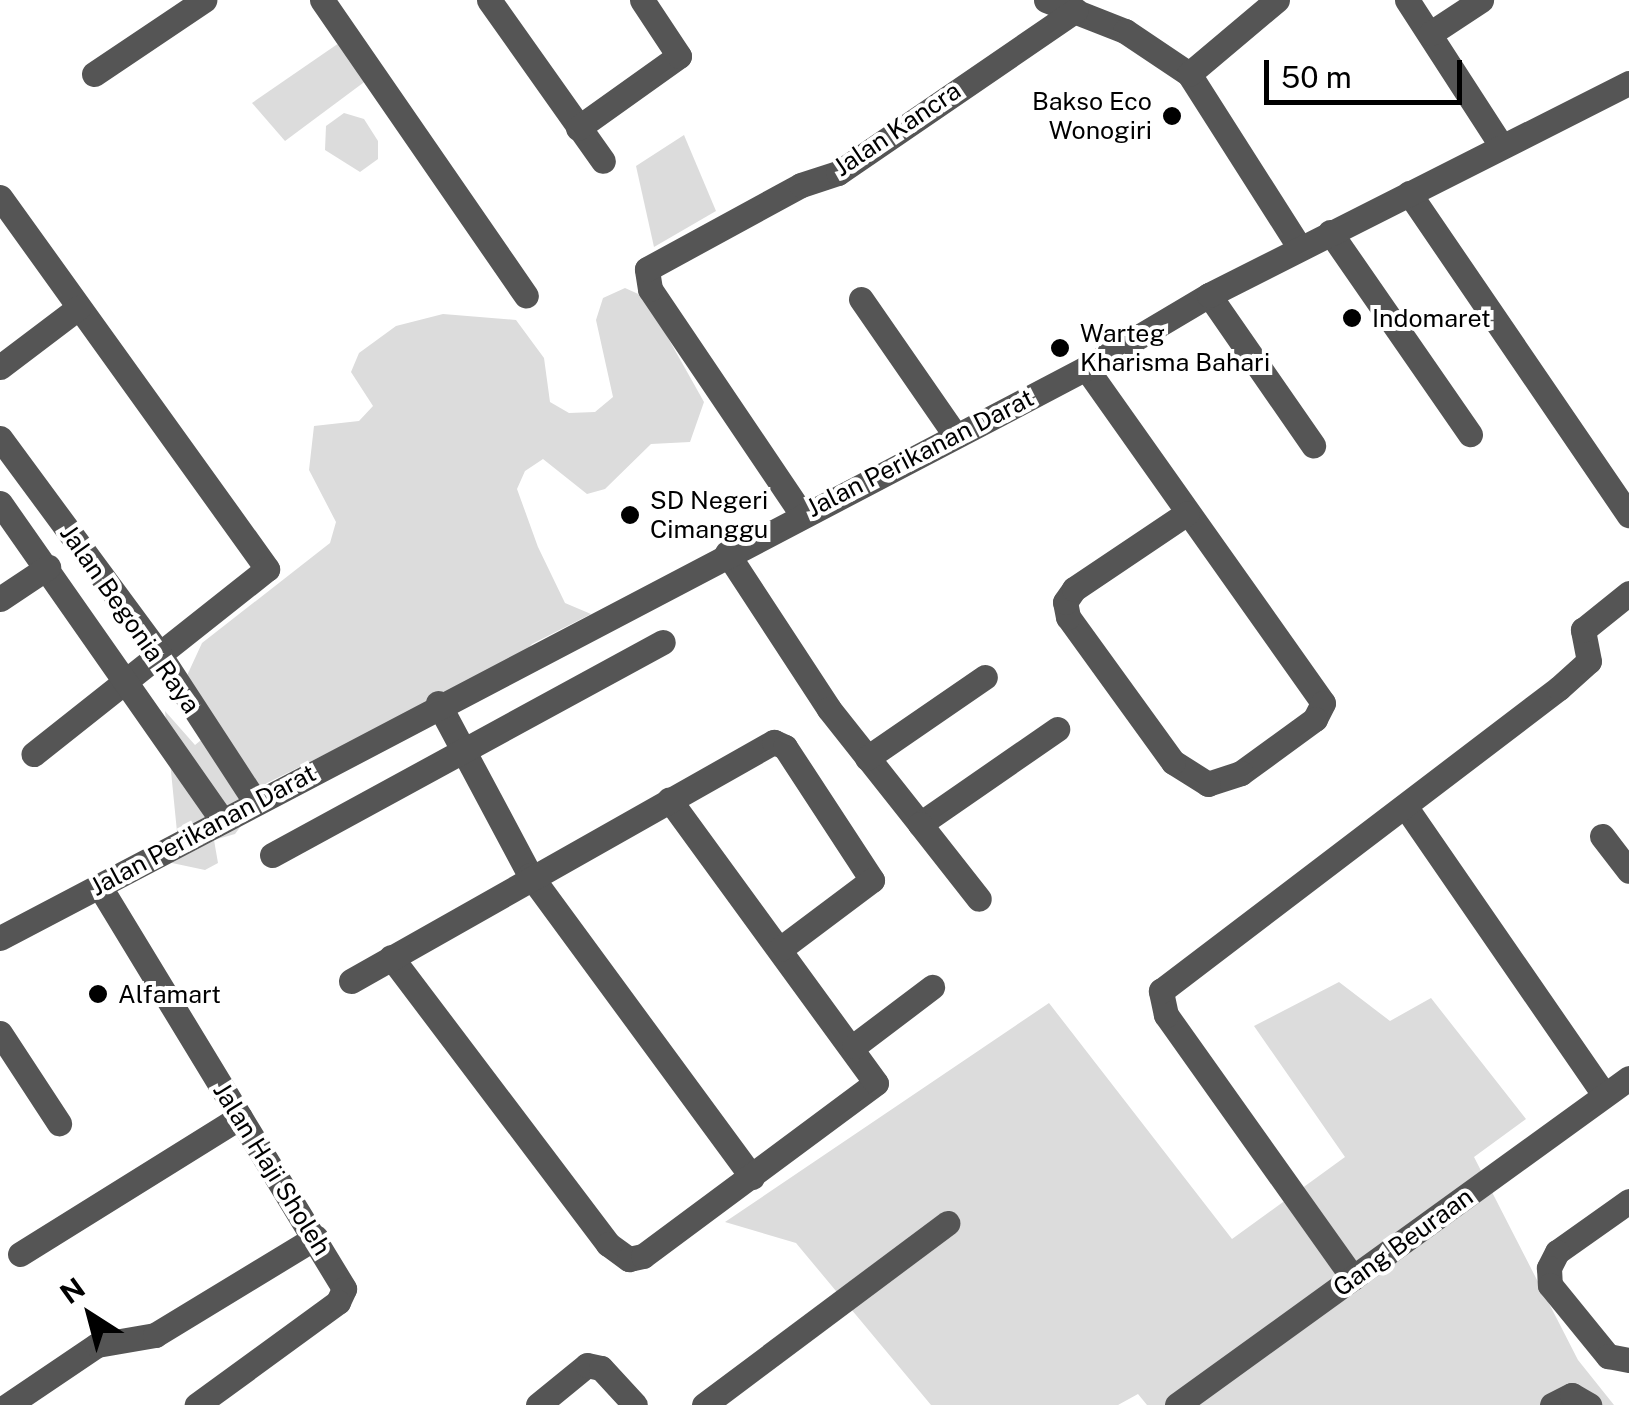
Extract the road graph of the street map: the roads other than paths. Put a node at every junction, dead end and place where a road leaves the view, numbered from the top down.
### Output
1 (204, 0) edge
2 (322, 0) edge
3 (489, 0) edge
4 (642, 0) edge
5 (1046, 0) edge
6 (1406, 0) edge
7 (1482, 0) edge
8 (1264, 4) edge
9 (1076, 10) junction
10 (1430, 33) junction
11 (94, 74) dead end
12 (1189, 74) junction
13 (1629, 83) edge
14 (578, 128) junction
15 (1500, 144) junction
16 (603, 161) dead end
17 (1409, 193) junction
18 (0, 197) edge
19 (1330, 232) junction
20 (1300, 248) junction
21 (1208, 295) junction
22 (526, 296) dead end
23 (861, 299) dead end
24 (78, 308) junction
25 (0, 367) edge
26 (1086, 368) junction
27 (1470, 434) dead end
28 (955, 435) junction
29 (0, 438) edge
30 (1313, 445) dead end
31 (0, 502) edge
32 (801, 513) junction
33 (1187, 513) junction
34 (1629, 515) edge
35 (727, 553) junction
36 (48, 567) junction
37 (1629, 593) edge
38 (0, 599) edge
39 (663, 642) dead end
40 (159, 654) junction
41 (127, 676) junction
42 (985, 677) dead end
43 (438, 702) junction
44 (1056, 729) dead end
45 (460, 749) junction
46 (34, 754) dead end
47 (867, 758) junction
48 (669, 799) junction
49 (256, 802) junction
50 (1405, 806) junction
51 (223, 821) junction
52 (920, 824) junction
53 (1602, 836) dead end
54 (272, 855) dead end
55 (1629, 871) edge
56 (530, 876) junction
57 (100, 886) junction
58 (979, 899) dead end
59 (0, 938) edge
60 (780, 949) junction
61 (390, 957) junction
62 (351, 981) dead end
63 (932, 987) dead end
64 (0, 1033) edge
65 (854, 1046) junction
66 (1629, 1078) edge
67 (1604, 1095) junction
68 (240, 1117) junction
69 (59, 1123) dead end
70 (752, 1177) junction
71 (1629, 1200) edge
72 (947, 1223) dead end
73 (316, 1237) junction
74 (20, 1254) dead end
75 (1353, 1278) junction
76 (1629, 1360) edge
77 (8, 1405) edge
78 (197, 1405) edge
79 (538, 1405) edge
80 (635, 1405) edge
81 (704, 1405) edge
82 (1177, 1405) edge
83 (1552, 1405) edge
84 (1589, 1405) edge

1 - 11 street
2 - 22 street
3 - 14 street
4 - 14 street
5 - 9 street
6 - 10 street
7 - 10 street
8 - 12 street
9 - 12 street
9 - 32 street, Jalan Kancra
10 - 15 street
12 - 20 street
13 - 15 street, Jalan Perikanan Darat
14 - 16 street
15 - 17 street, Jalan Perikanan Darat
17 - 19 street, Jalan Perikanan Darat
17 - 34 street
18 - 24 street
19 - 20 street, Jalan Perikanan Darat
19 - 27 street
20 - 21 street, Jalan Perikanan Darat
21 - 26 street, Jalan Perikanan Darat
21 - 30 street
23 - 28 street
24 - 25 street
24 - 40 street
26 - 28 street, Jalan Perikanan Darat
26 - 33 street
28 - 32 street, Jalan Perikanan Darat
29 - 40 street, Jalan Begonia Raya
31 - 36 street, Jalan Begonia Raya
32 - 35 street, Jalan Perikanan Darat
33 - 33 street
35 - 43 street, Jalan Perikanan Darat
35 - 47 street
36 - 38 street
36 - 41 street, Jalan Begonia Raya
37 - 50 street
39 - 45 street
40 - 41 street
40 - 49 street, Jalan Begonia Raya
41 - 46 street
41 - 51 street, Jalan Begonia Raya
42 - 47 street
43 - 45 street
43 - 49 street, Jalan Perikanan Darat
44 - 52 street
45 - 54 street
45 - 56 street
47 - 52 street
48 - 56 street
48 - 60 street
48 - 60 street
49 - 51 street, Jalan Perikanan Darat
50 - 67 street
50 - 75 street
51 - 57 street, Jalan Perikanan Darat
52 - 58 street
53 - 55 street
56 - 61 street
56 - 70 street
57 - 59 street, Jalan Perikanan Darat
57 - 68 street, Jalan Haji Sholeh
60 - 65 street
61 - 62 street
61 - 70 street
63 - 65 street
64 - 69 street
65 - 70 street
66 - 67 street, Gang Beuraan
67 - 75 street, Gang Beuraan
68 - 73 street, Jalan Haji Sholeh
68 - 74 street
71 - 76 street
72 - 81 street
73 - 77 street
73 - 78 street, Jalan Haji Sholeh
75 - 82 street, Gang Beuraan
79 - 80 street
83 - 84 street

